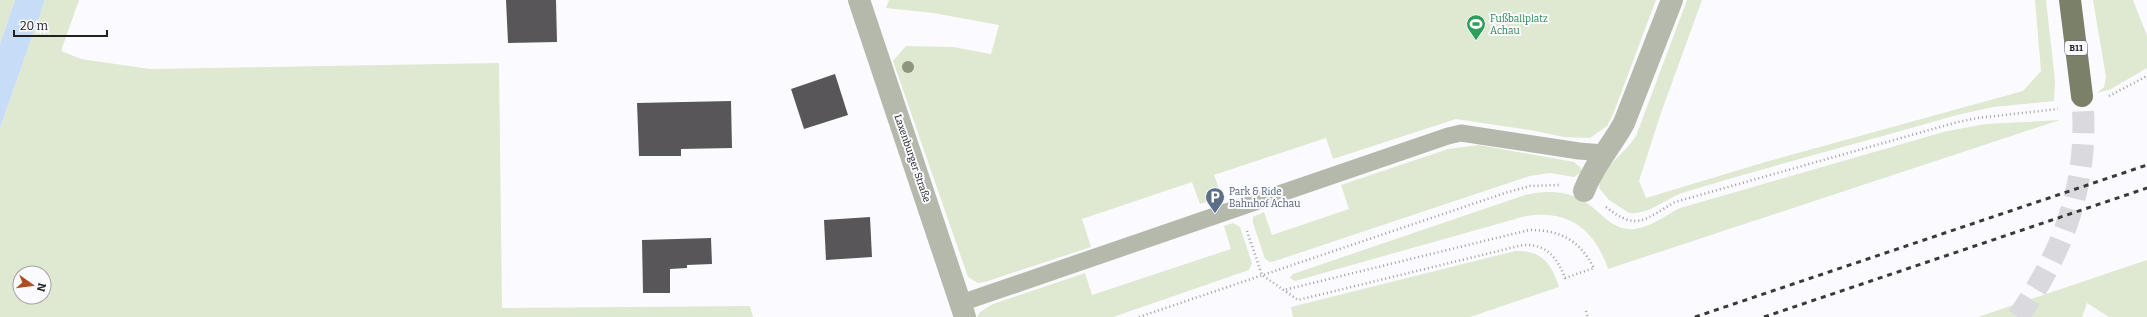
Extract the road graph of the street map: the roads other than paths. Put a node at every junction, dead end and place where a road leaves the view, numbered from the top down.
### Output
1 (859, 0) edge
2 (1672, 0) edge
3 (2070, 0) edge
4 (2082, 96) tunnel mouth
5 (1604, 153) junction
6 (1584, 191) road end
7 (963, 310) edge

1 - 7 street, Laxenburger Straße
2 - 5 street
3 - 4 main road, B11
5 - 6 street
5 - 7 lane

